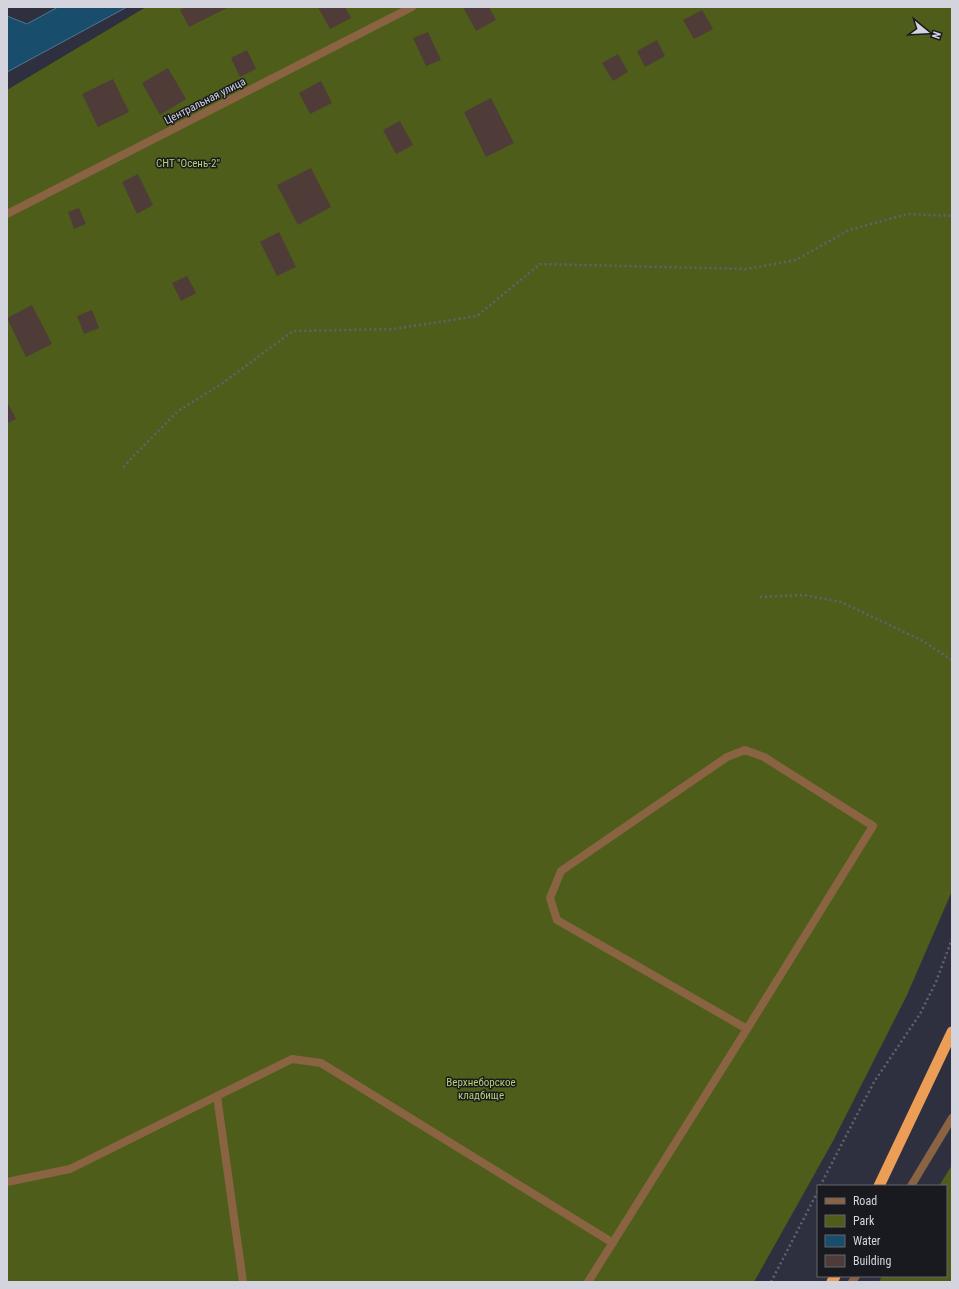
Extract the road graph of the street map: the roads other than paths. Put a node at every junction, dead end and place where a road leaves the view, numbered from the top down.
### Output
1 (412, 7) edge
2 (7, 214) edge
3 (747, 1029) junction
4 (952, 1032) edge
5 (217, 1096) junction
6 (952, 1118) edge
7 (7, 1182) edge
8 (879, 1185) edge
9 (912, 1185) edge
10 (613, 1243) junction
11 (243, 1282) edge
12 (588, 1282) edge

1 - 2 street, Центральная улица
3 - 3 street
3 - 10 street
4 - 8 highway
5 - 7 street
5 - 10 street
5 - 11 street
6 - 9 street
10 - 12 street

